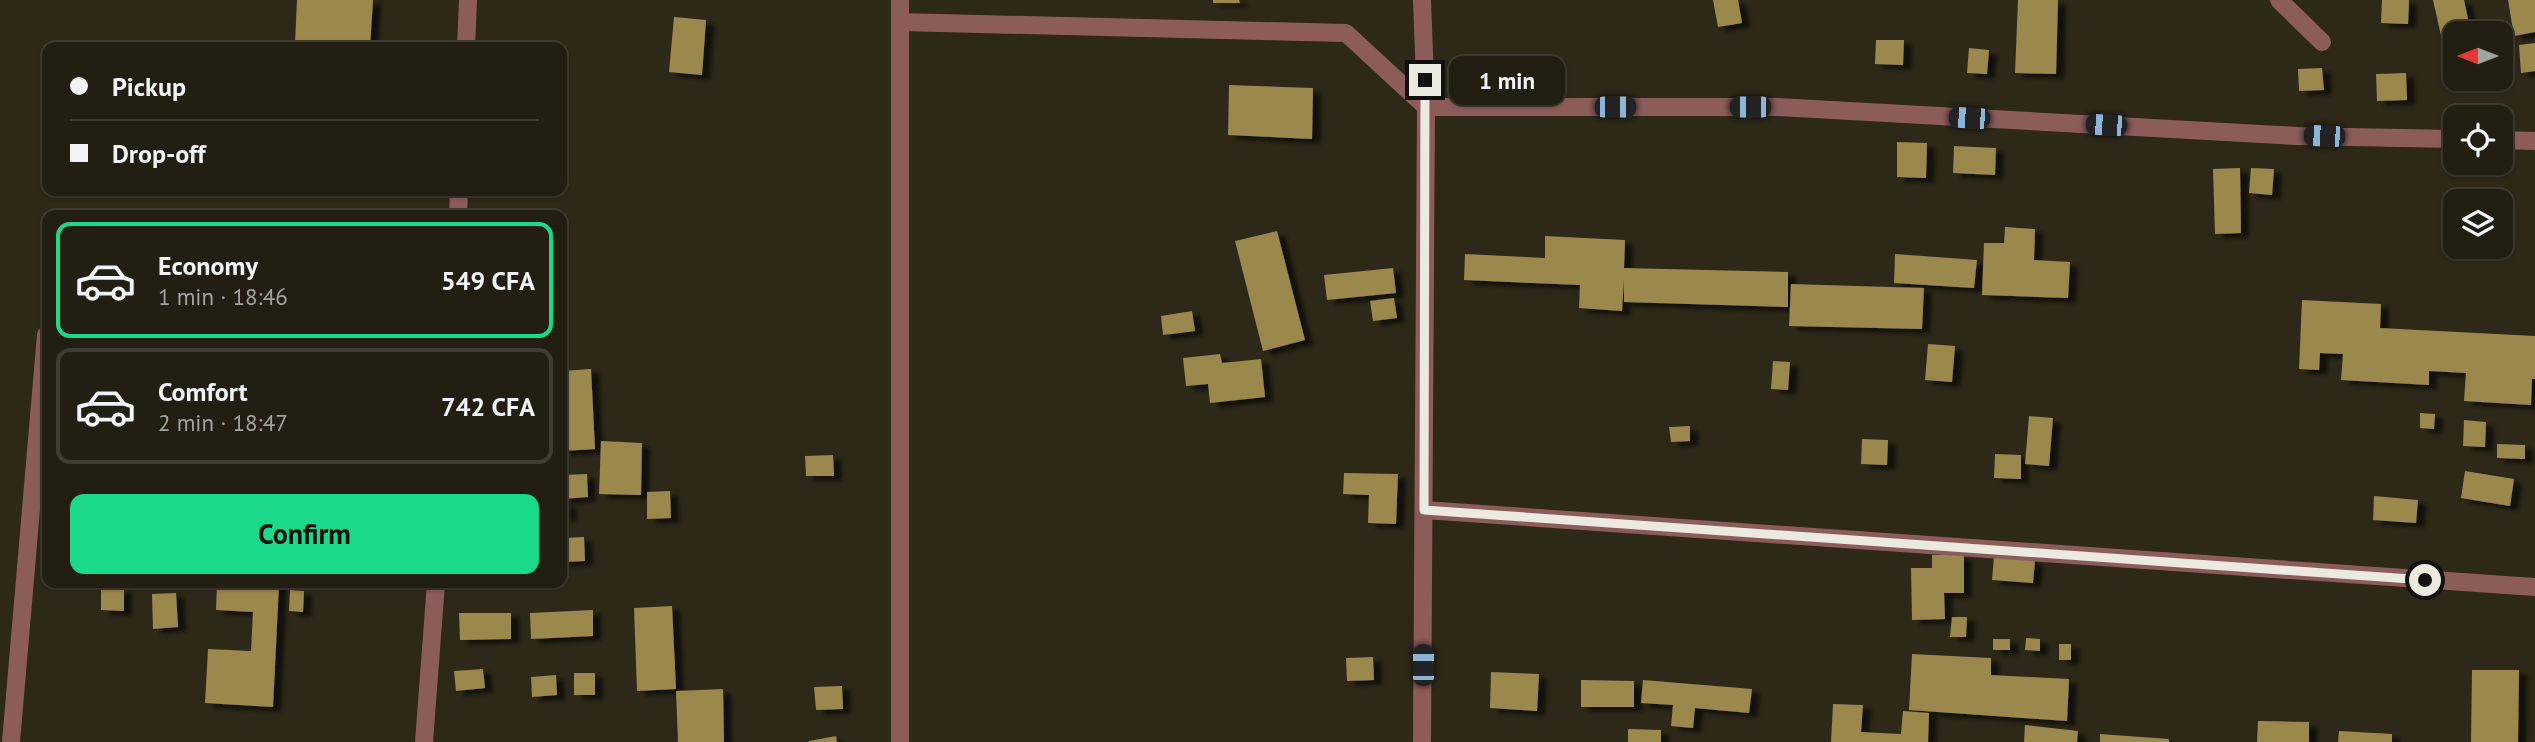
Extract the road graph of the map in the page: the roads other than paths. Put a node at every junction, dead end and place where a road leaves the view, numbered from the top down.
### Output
1 (468, 0) edge
2 (900, 0) edge
3 (1422, 0) edge
4 (2279, 0) edge
5 (900, 22) junction
6 (466, 42) edge
7 (2322, 42) dead end
8 (1426, 107) junction
9 (2443, 139) edge
10 (2513, 140) edge
11 (2535, 141) edge
12 (42, 380) edge
13 (1424, 510) junction
14 (2535, 587) edge
15 (436, 588) edge
16 (10, 742) edge
17 (424, 742) edge
18 (900, 742) edge
19 (1422, 742) edge

1 - 6 street
2 - 5 street
3 - 8 street
4 - 7 street
5 - 8 street
5 - 18 street
8 - 9 street
8 - 13 street
10 - 11 street
12 - 16 street
13 - 14 street
13 - 19 street
15 - 17 street

